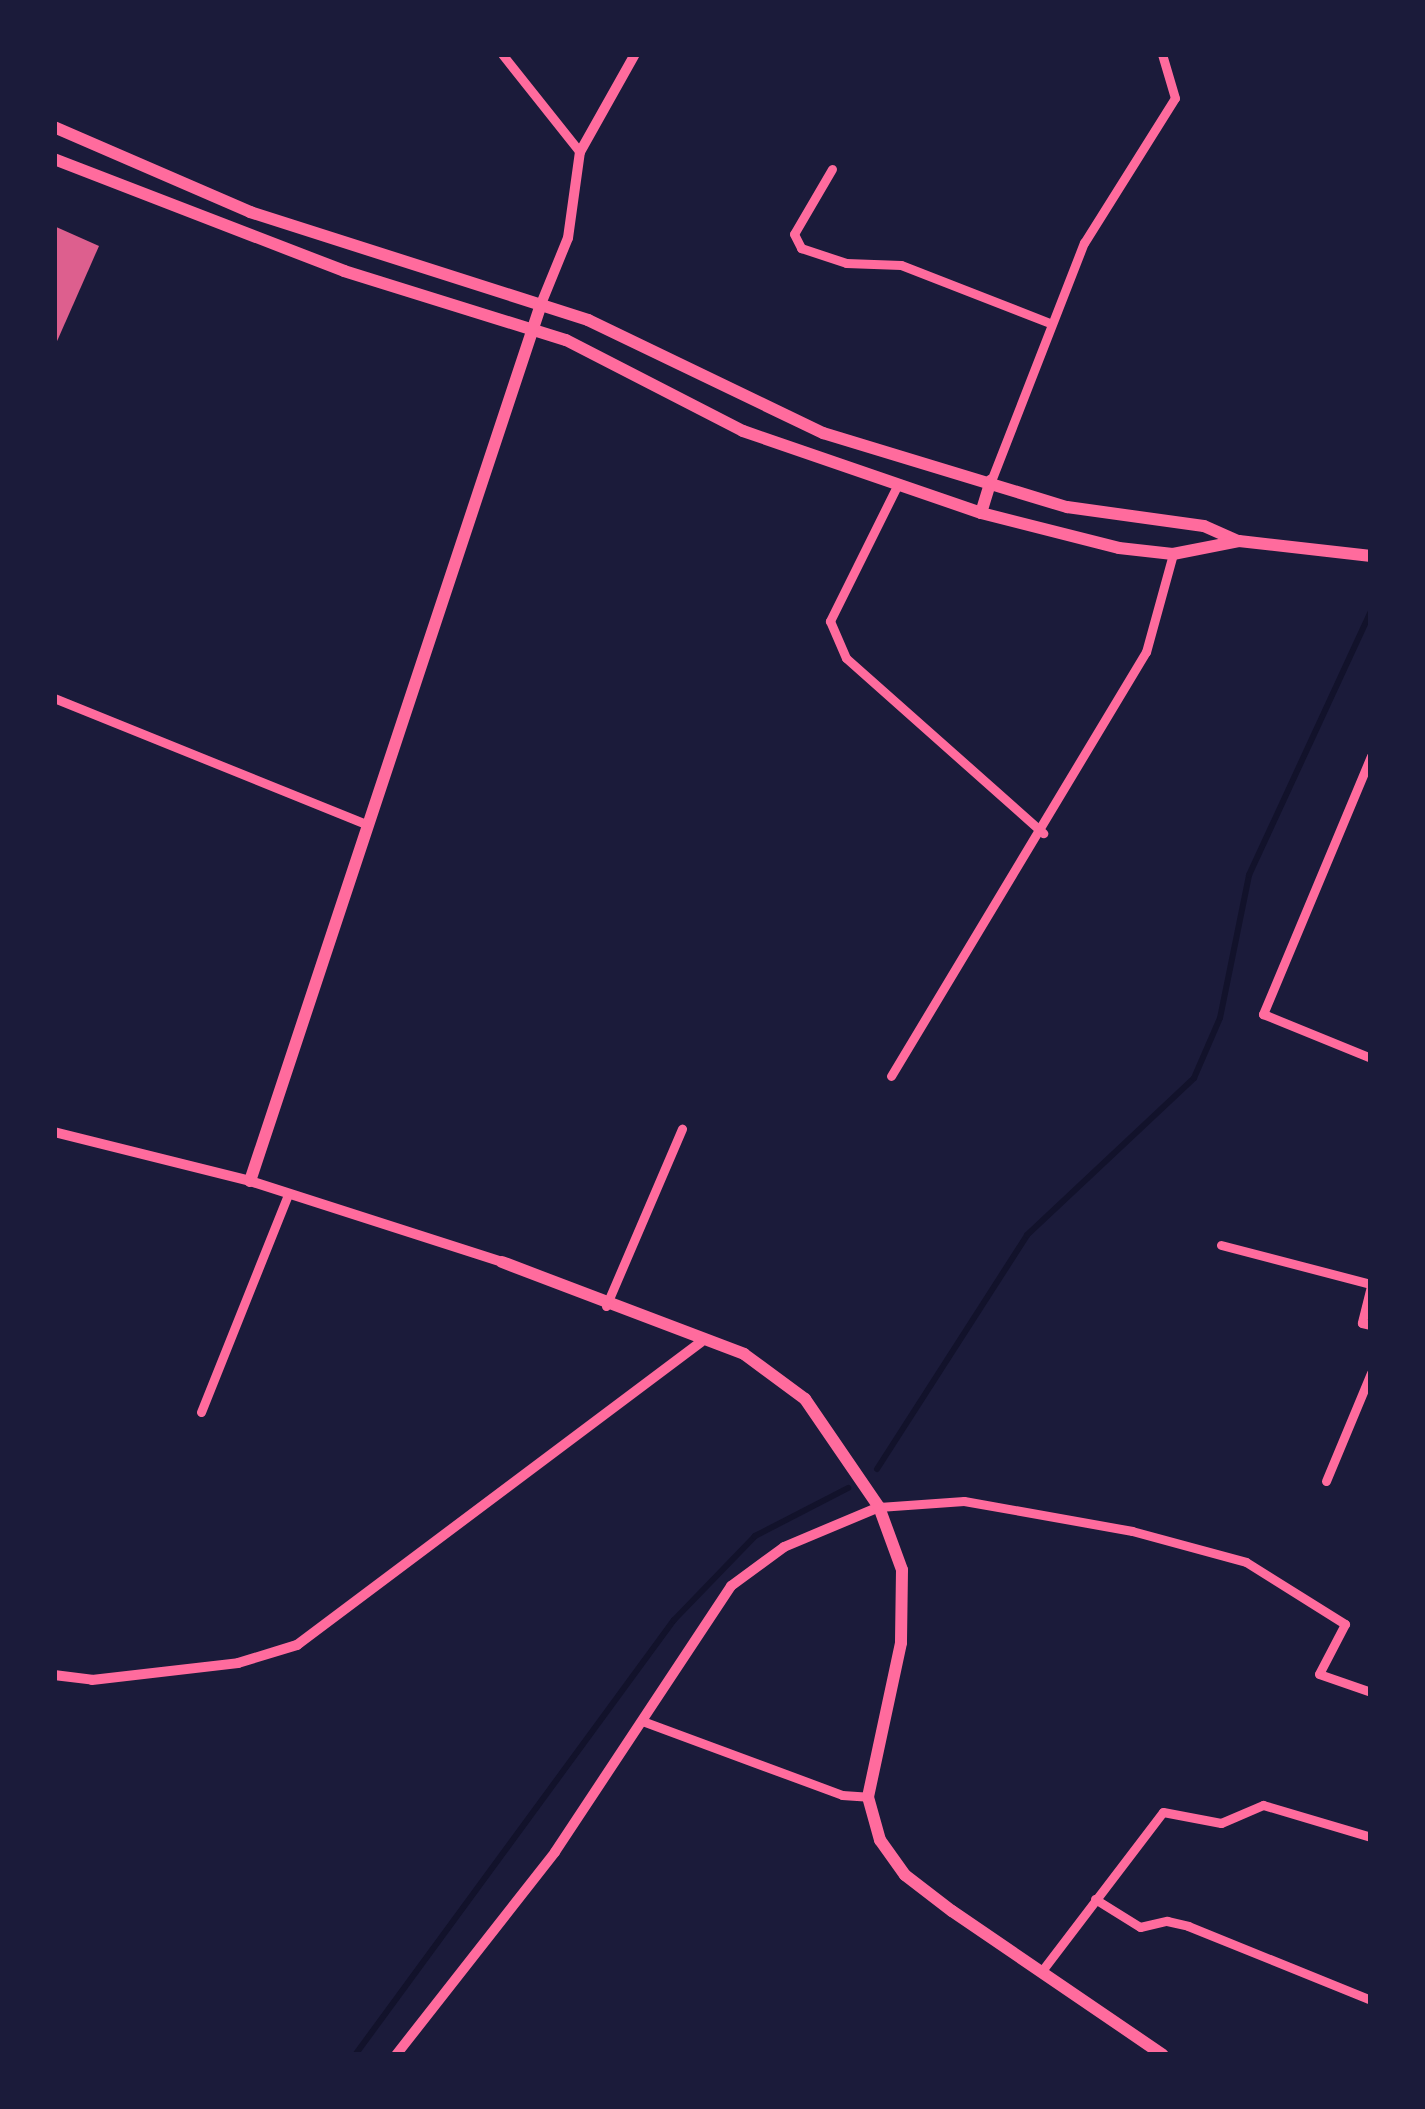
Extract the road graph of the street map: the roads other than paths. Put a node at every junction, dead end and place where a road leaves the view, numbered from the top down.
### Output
1 (502, 54) edge
2 (635, 54) edge
3 (1162, 54) edge
4 (54, 127) edge
5 (580, 152) junction
6 (54, 158) edge
7 (832, 169) dead end
8 (414, 268) junction
9 (407, 288) junction
10 (541, 304) junction
11 (1050, 323) junction
12 (535, 331) junction
13 (991, 482) junction
14 (897, 486) junction
15 (981, 513) junction
16 (1239, 541) junction
17 (1173, 554) junction
18 (1371, 556) edge
19 (54, 698) edge
20 (1371, 756) edge
21 (368, 825) junction
22 (1043, 833) junction
23 (1371, 1058) edge
24 (891, 1076) dead end
25 (682, 1129) dead end
26 (54, 1132) edge
27 (250, 1181) junction
28 (288, 1194) junction
29 (1221, 1245) dead end
30 (502, 1262) joint
31 (1371, 1285) edge
32 (606, 1306) junction
33 (1371, 1325) edge
34 (701, 1342) junction
35 (1371, 1373) edge
36 (201, 1412) dead end
37 (1326, 1481) dead end
38 (879, 1507) junction
39 (54, 1676) edge
40 (1371, 1692) edge
41 (645, 1722) junction
42 (868, 1797) junction
43 (1371, 1837) edge
44 (1095, 1899) junction
45 (1042, 1972) junction
46 (1371, 2000) edge
47 (396, 2055) edge
48 (1163, 2055) edge

1 - 5 street
2 - 5 street
3 - 11 street
4 - 8 main road
5 - 10 street
6 - 9 main road
7 - 11 street
8 - 9 main road
8 - 10 main road
9 - 12 main road
10 - 12 main road
10 - 13 main road
11 - 13 street
12 - 14 main road
12 - 21 main road
13 - 15 main road
13 - 16 main road
14 - 15 main road
14 - 22 street
15 - 17 main road
16 - 17 main road
16 - 18 main road
17 - 22 street
19 - 21 street
20 - 23 street
21 - 27 main road
22 - 24 street
25 - 32 street
26 - 27 street
27 - 28 street
28 - 30 street
28 - 36 street
29 - 31 street
30 - 32 main road
31 - 33 street
32 - 34 main road
34 - 38 main road
34 - 39 street
35 - 37 street
38 - 40 street
38 - 41 street
38 - 42 main road
41 - 42 street
41 - 47 street
42 - 45 main road
43 - 44 street
44 - 45 street
44 - 46 street
45 - 48 main road

